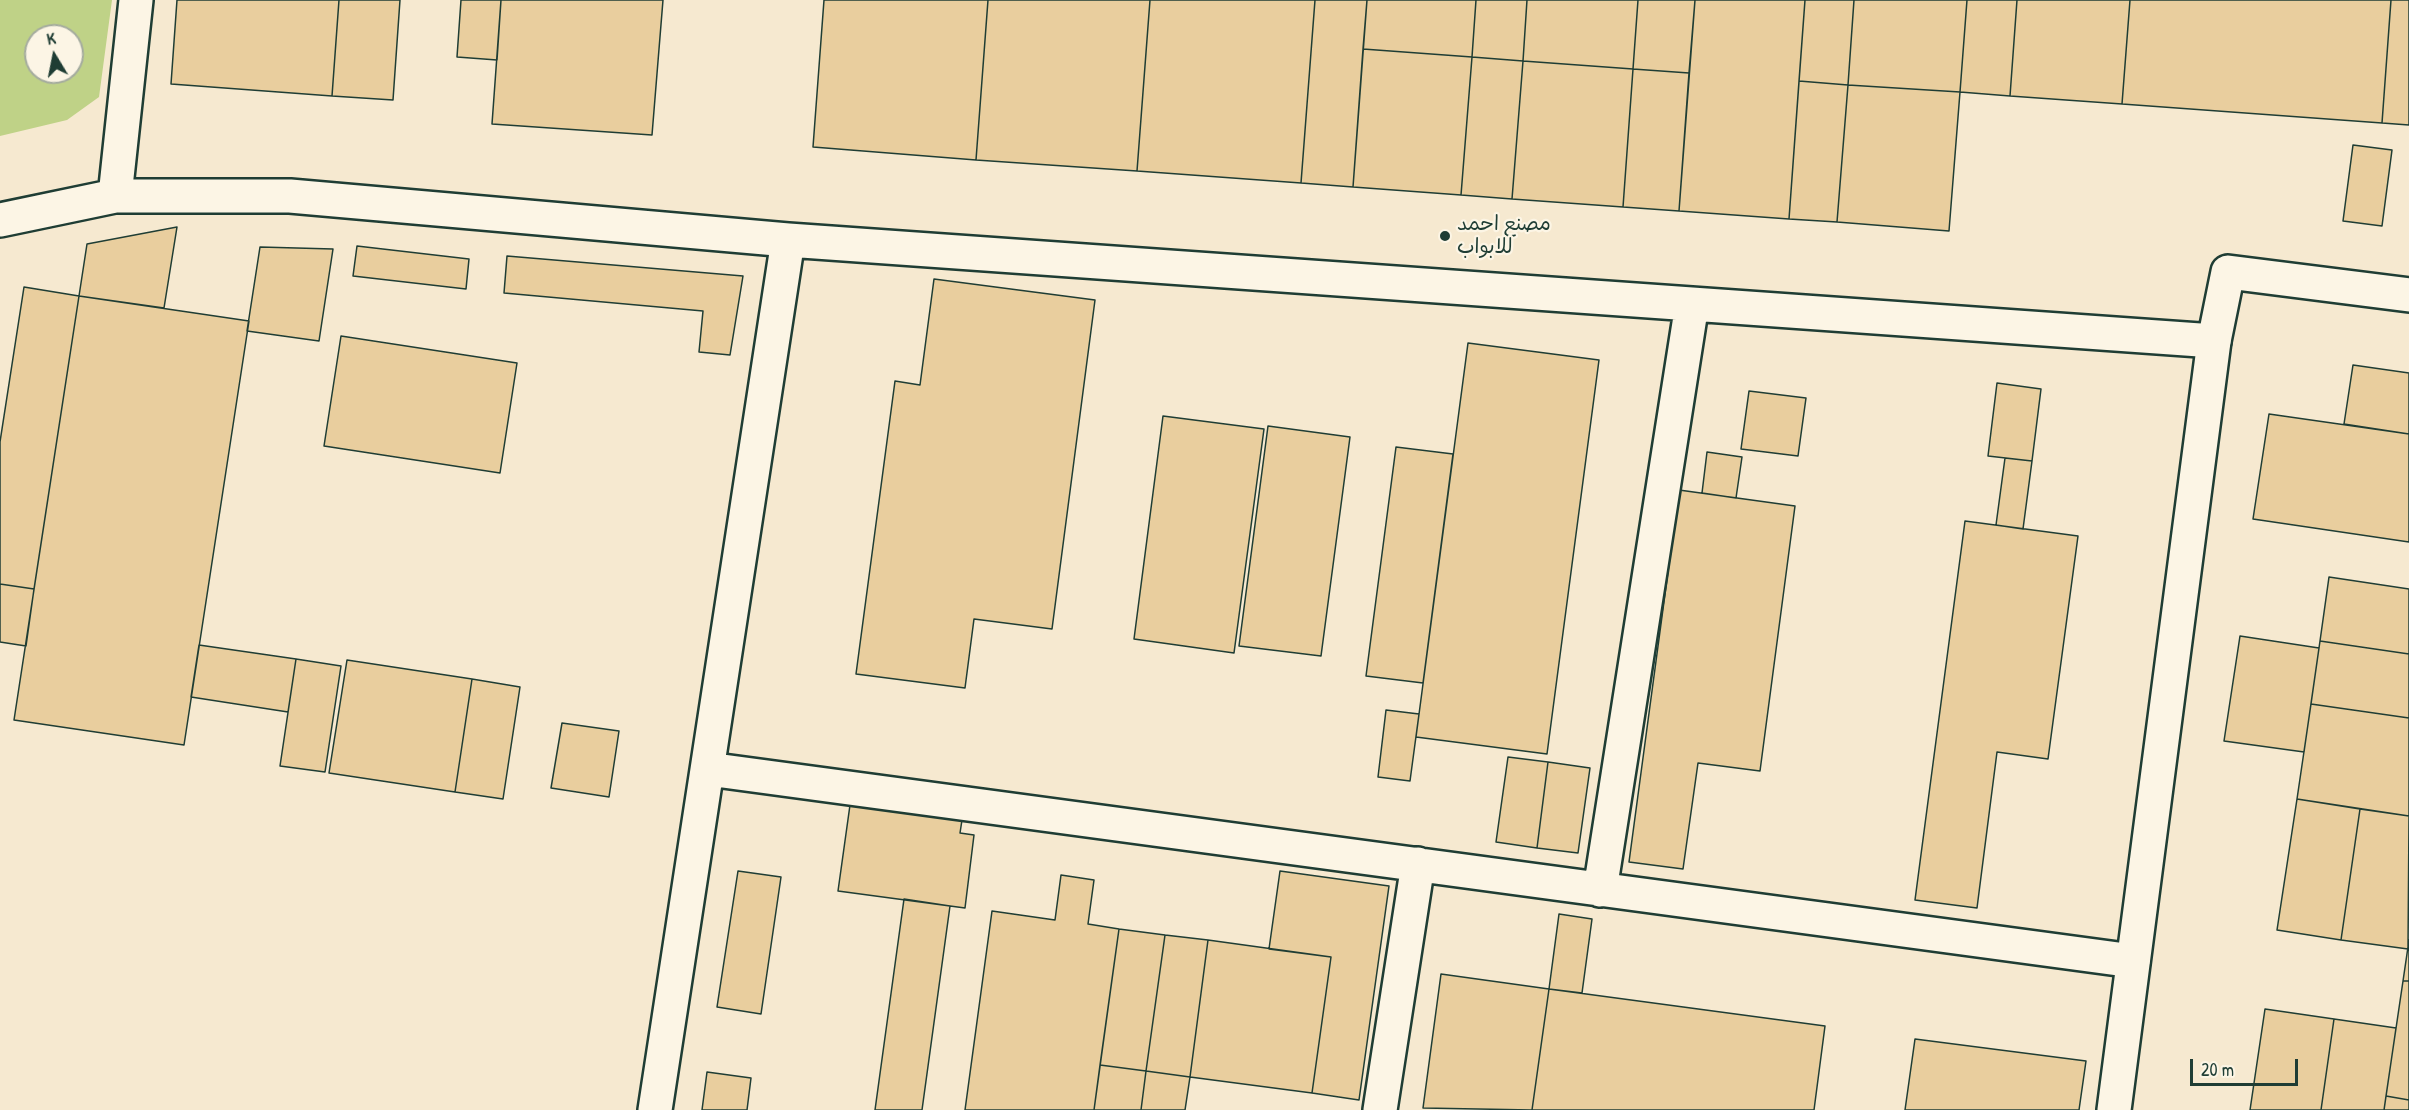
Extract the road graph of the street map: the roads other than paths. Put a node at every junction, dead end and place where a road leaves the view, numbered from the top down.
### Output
1 (136, 0) edge
2 (115, 196) junction
3 (0, 220) edge
4 (788, 240) junction
5 (2409, 295) edge
6 (1692, 304) junction
7 (2214, 341) junction
8 (708, 769) junction
9 (1418, 864) junction
10 (1600, 890) junction
11 (2133, 961) junction
12 (655, 1110) edge
13 (1380, 1110) edge
14 (2114, 1110) edge

1 - 2 street
2 - 3 street
2 - 4 street
4 - 6 street
4 - 8 street
5 - 7 street
6 - 7 street
6 - 10 street
7 - 11 street
8 - 9 street
8 - 12 street
9 - 10 street
9 - 13 street
10 - 11 street
11 - 14 street

